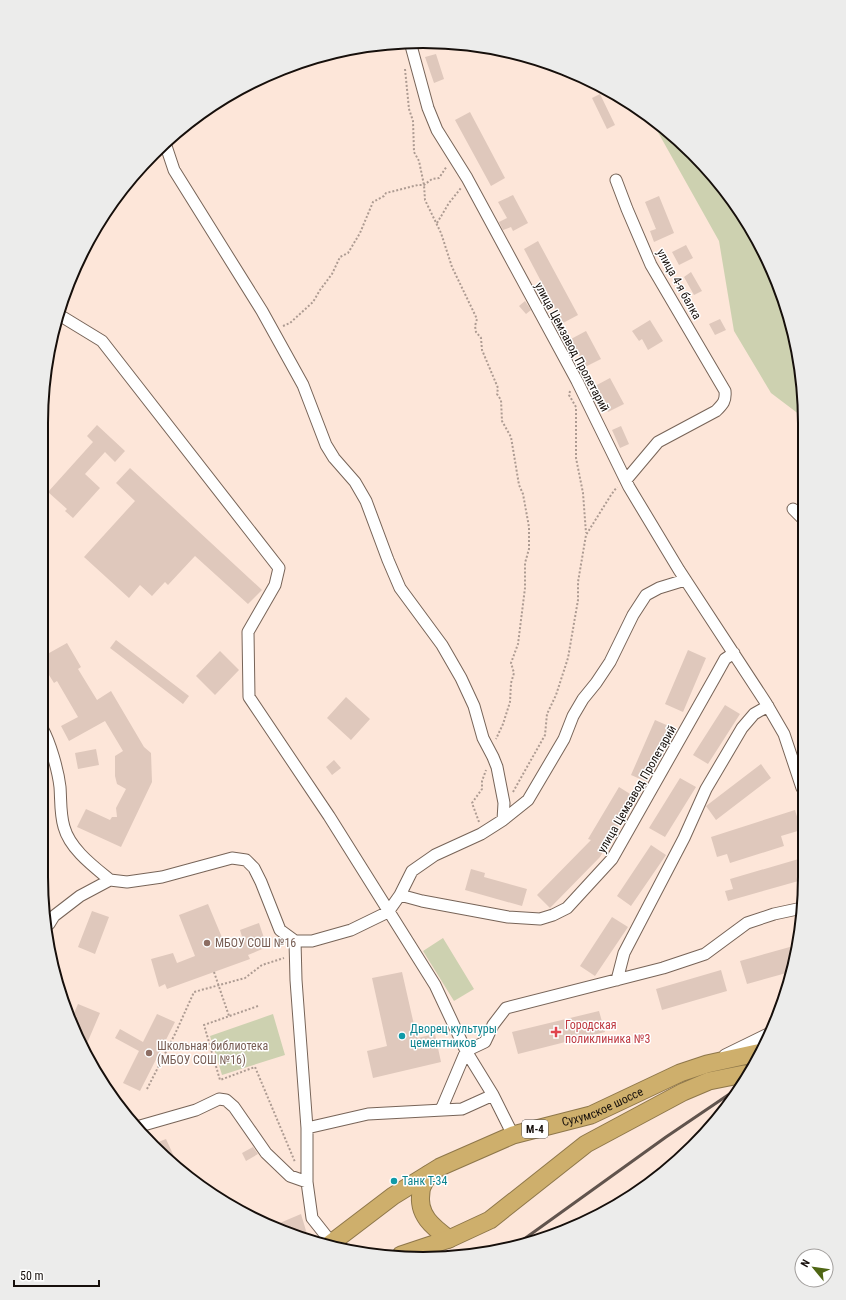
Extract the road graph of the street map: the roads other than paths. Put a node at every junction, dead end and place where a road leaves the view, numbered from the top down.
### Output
1 (412, 48) edge
2 (167, 149) edge
3 (616, 180) dead end
4 (63, 318) edge
5 (625, 479) junction
6 (793, 509) dead end
7 (798, 514) edge
8 (685, 580) junction
9 (734, 653) junction
10 (768, 706) junction
11 (48, 739) edge
12 (798, 776) edge
13 (504, 820) junction
14 (110, 880) junction
15 (400, 895) junction
16 (796, 909) edge
17 (388, 912) junction
18 (51, 921) edge
19 (295, 941) junction
20 (617, 980) junction
21 (762, 1037) edge
22 (466, 1050) junction
23 (753, 1054) edge
24 (707, 1064) junction
25 (742, 1074) edge
26 (493, 1095) junction
27 (441, 1110) junction
28 (142, 1125) edge
29 (306, 1128) junction
30 (513, 1135) junction
31 (428, 1174) junction
32 (307, 1182) junction
33 (327, 1239) edge
34 (449, 1239) junction
35 (333, 1241) edge
36 (411, 1252) edge

1 - 5 street, улица Цемзавод Пролетарий
2 - 13 street
3 - 5 street, улица 4-я балка
4 - 17 street
5 - 8 street, улица Цемзавод Пролетарий
6 - 7 street
8 - 9 street, улица Цемзавод Пролетарий
8 - 13 street
9 - 10 street, улица Цемзавод Пролетарий
9 - 15 street, улица Цемзавод Пролетарий
10 - 12 street, улица Цемзавод Пролетарий
10 - 20 street
11 - 14 street
13 - 15 street
14 - 18 street
14 - 19 street
15 - 17 street
16 - 20 street
17 - 19 street
17 - 22 street
19 - 29 street
20 - 22 street
21 - 24 street
22 - 26 street
22 - 27 street
23 - 24 highway, Сухумское шоссе / М-4
24 - 30 highway, Сухумское шоссе / М-4
25 - 34 highway, Сухумское шоссе
26 - 27 street
26 - 30 street
27 - 29 street
28 - 32 street
29 - 32 street
30 - 31 highway, Сухумское шоссе / М-4
31 - 34 highway
31 - 35 highway, Сухумское шоссе / М-4
32 - 33 street
34 - 36 highway, Сухумское шоссе

